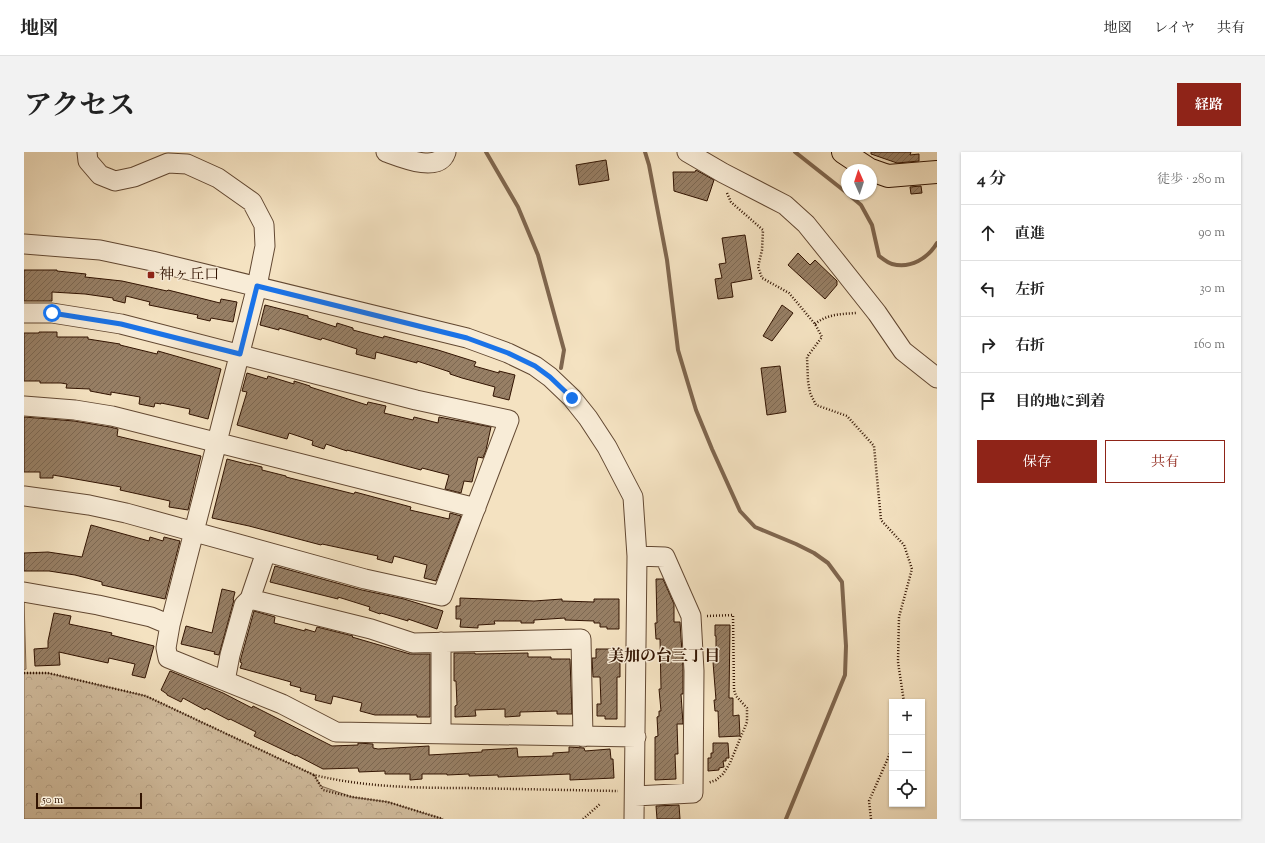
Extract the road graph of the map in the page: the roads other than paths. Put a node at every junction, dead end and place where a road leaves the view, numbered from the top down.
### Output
1 (87, 152) edge
2 (386, 152) edge
3 (446, 152) edge
4 (686, 152) edge
5 (843, 152) edge
6 (860, 164) edge
7 (877, 172) edge
8 (937, 172) edge
9 (24, 244) edge
10 (257, 286) junction
11 (24, 313) edge
12 (240, 354) junction
13 (937, 378) edge
14 (24, 406) edge
15 (217, 443) junction
16 (24, 496) edge
17 (476, 508) junction
18 (194, 533) junction
19 (266, 552) junction
20 (637, 556) junction
21 (24, 592) edge
22 (250, 599) junction
23 (170, 625) junction
24 (441, 642) junction
25 (225, 681) junction
26 (441, 734) junction
27 (583, 737) junction
28 (636, 737) junction
29 (635, 793) junction
30 (634, 819) edge

1 - 10 street
2 - 3 street
4 - 13 street
5 - 6 main road
7 - 8 main road
9 - 10 street
10 - 12 street
10 - 20 street
11 - 12 street
12 - 15 street
12 - 17 street
14 - 15 street
15 - 17 street
15 - 18 street
16 - 18 street
17 - 19 street
18 - 19 street
18 - 23 street
19 - 22 street
20 - 28 street
20 - 29 street
21 - 23 street
22 - 24 street
22 - 25 street
23 - 25 street
24 - 26 street
24 - 27 street
25 - 26 street
26 - 27 street
27 - 28 street
28 - 29 street
29 - 30 street

